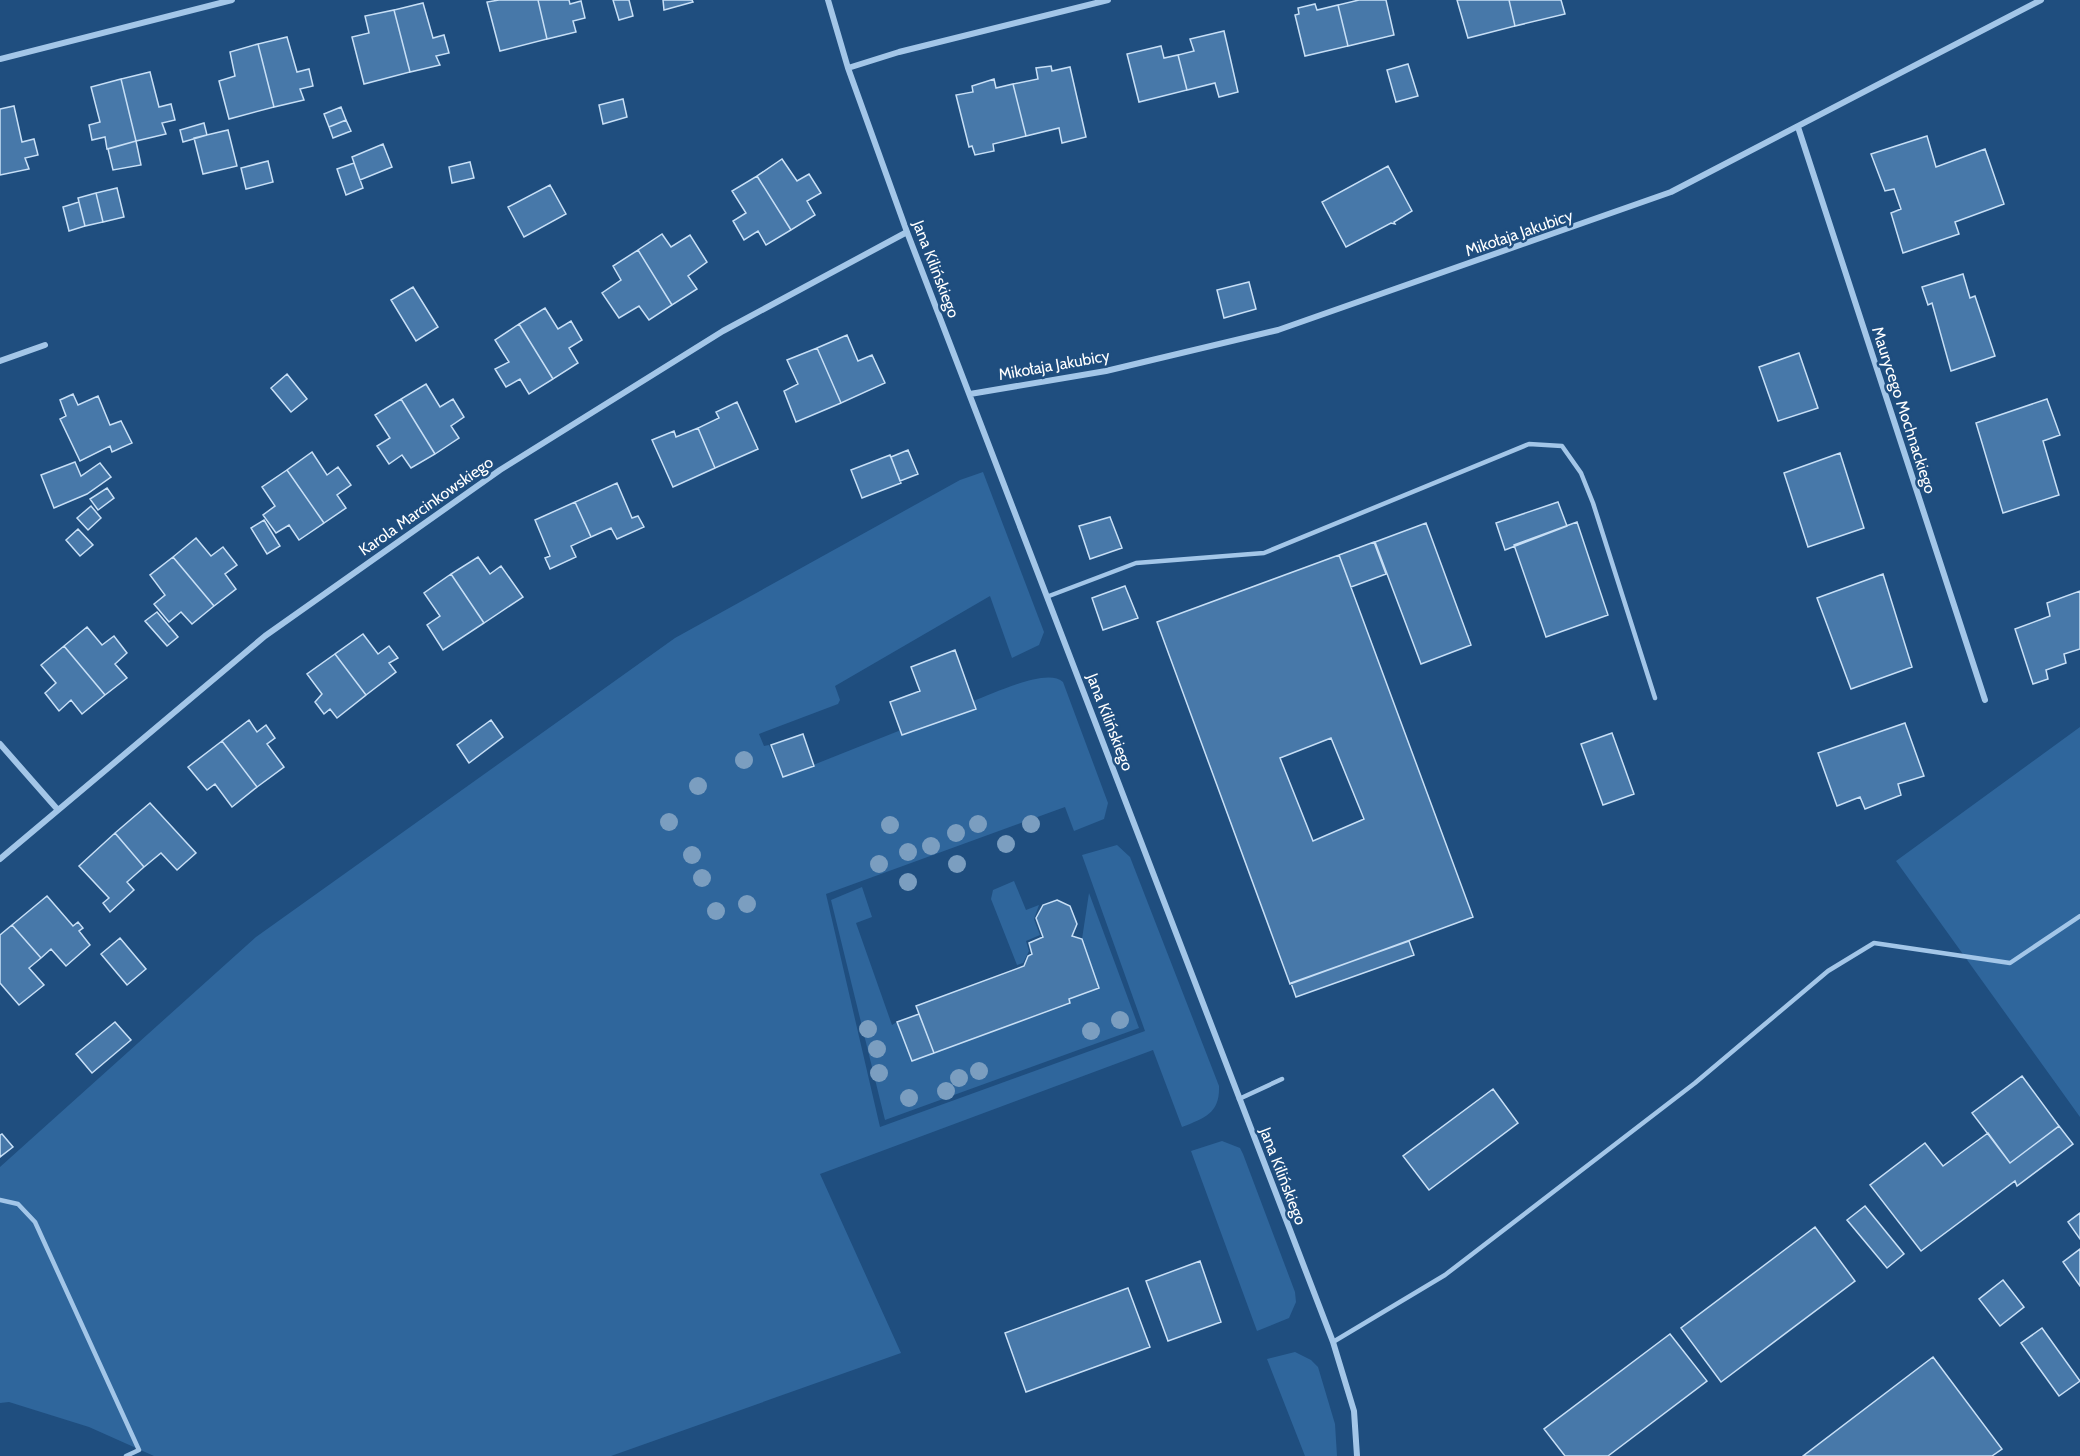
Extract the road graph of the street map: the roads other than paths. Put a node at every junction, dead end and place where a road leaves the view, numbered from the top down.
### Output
1 (232, 0) edge
2 (828, 0) edge
3 (1108, 0) edge
4 (2041, 0) edge
5 (0, 59) edge
6 (848, 68) junction
7 (1798, 127) junction
8 (907, 232) junction
9 (45, 345) dead end
10 (0, 361) edge
11 (970, 394) junction
12 (1049, 596) junction
13 (1655, 698) dead end
14 (1985, 700) dead end
15 (0, 744) edge
16 (58, 810) junction
17 (0, 859) edge
18 (2080, 916) edge
19 (1282, 1079) dead end
20 (1239, 1099) junction
21 (0, 1200) edge
22 (1333, 1342) junction
23 (126, 1456) edge
24 (1357, 1456) edge

1 - 5 street
2 - 6 street, Jana Kilińskiego
3 - 6 street
4 - 7 street, Mikołaja Jakubicy
6 - 8 street, Jana Kilińskiego
7 - 11 street, Mikołaja Jakubicy
7 - 14 street, Maurycego Mochnackiego
8 - 11 street, Jana Kilińskiego
8 - 16 street, Karola Marcinkowskiego
9 - 10 street
11 - 12 street, Jana Kilińskiego
12 - 13 lane
12 - 20 street, Jana Kilińskiego
15 - 16 street
16 - 17 street, Karola Marcinkowskiego
18 - 22 lane
19 - 20 lane
20 - 22 street, Jana Kilińskiego
21 - 23 lane
22 - 24 street, Jana Kilińskiego

